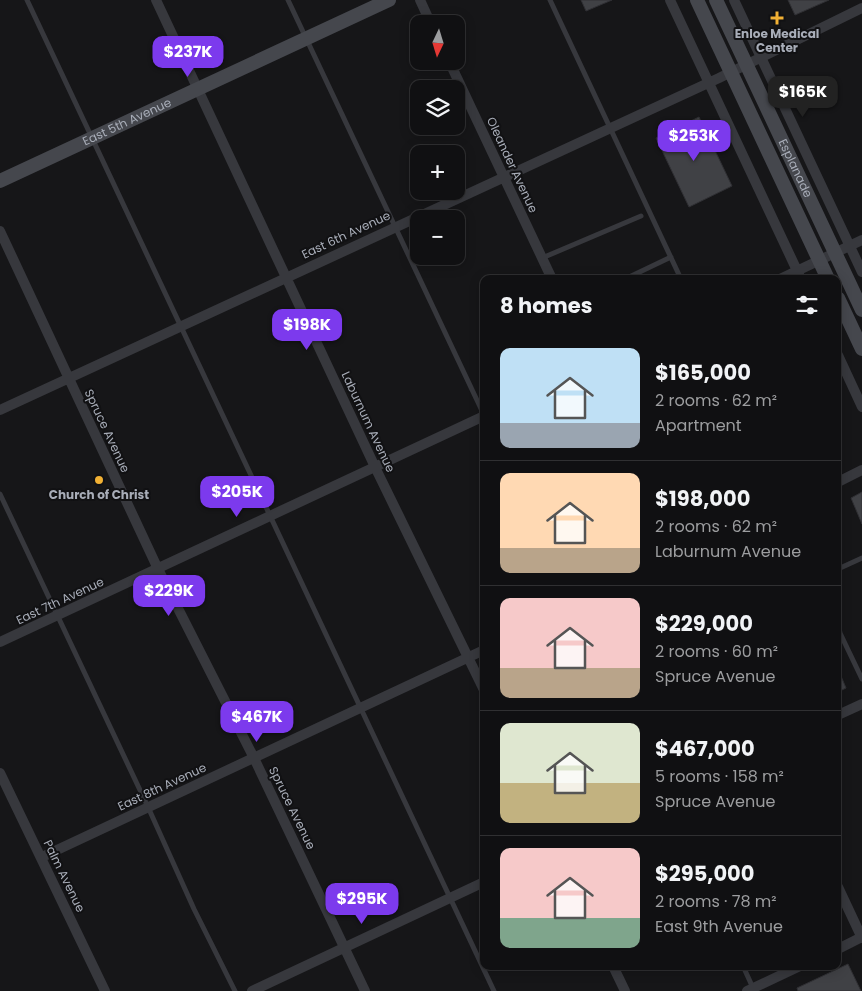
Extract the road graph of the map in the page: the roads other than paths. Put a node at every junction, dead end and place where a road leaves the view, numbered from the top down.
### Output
1 (27, 0) edge
2 (156, 0) edge
3 (288, 0) edge
4 (389, 0) edge
5 (420, 0) edge
6 (550, 0) edge
7 (670, 0) edge
8 (697, 0) edge
9 (716, 0) edge
10 (734, 0) edge
11 (862, 9) edge
12 (427, 15) edge
13 (306, 39) junction
14 (761, 57) junction
15 (747, 64) junction
16 (453, 70) edge
17 (731, 72) junction
18 (708, 83) junction
19 (198, 89) junction
20 (610, 128) junction
21 (91, 138) junction
22 (503, 177) junction
23 (0, 181) edge
24 (641, 216) dead end
25 (396, 226) junction
26 (0, 231) edge
27 (862, 240) edge
28 (850, 246) junction
29 (836, 252) junction
30 (671, 257) junction
31 (542, 258) junction
32 (820, 260) junction
33 (862, 272) edge
34 (550, 275) edge
35 (633, 275) edge
36 (679, 275) edge
37 (800, 275) edge
38 (826, 275) edge
39 (286, 276) junction
40 (841, 304) edge
41 (862, 310) edge
42 (181, 325) junction
43 (862, 349) edge
44 (841, 362) edge
45 (69, 378) junction
46 (480, 407) edge
47 (862, 407) edge
48 (0, 410) edge
49 (480, 418) edge
50 (375, 467) junction
51 (862, 470) edge
52 (841, 480) edge
53 (0, 494) edge
54 (271, 516) junction
55 (862, 558) edge
56 (158, 568) junction
57 (841, 568) edge
58 (58, 615) junction
59 (841, 635) edge
60 (0, 642) edge
61 (480, 652) edge
62 (469, 657) junction
63 (862, 679) edge
64 (480, 681) edge
65 (862, 704) edge
66 (360, 708) junction
67 (841, 714) edge
68 (254, 758) junction
69 (0, 773) edge
70 (148, 807) junction
71 (42, 857) junction
72 (480, 884) edge
73 (841, 893) edge
74 (451, 898) junction
75 (862, 938) edge
76 (345, 947) junction
77 (841, 948) edge
78 (480, 961) edge
79 (484, 970) edge
80 (615, 970) edge
81 (744, 970) edge
82 (791, 970) edge
83 (259, 989) edge
84 (750, 989) edge
85 (105, 991) edge
86 (235, 991) edge
87 (365, 991) edge
88 (494, 991) edge
89 (625, 991) edge

1 - 21 lane
2 - 19 street, Laburnum Avenue
3 - 13 lane
4 - 13 main road, East 5th Avenue
5 - 12 street
6 - 20 lane
7 - 18 street
8 - 17 main road, Esplanade
9 - 15 main road, Esplanade
10 - 14 street
11 - 14 street, East 6th Avenue
13 - 19 main road, East 5th Avenue
13 - 25 lane
14 - 15 street, East 6th Avenue
14 - 28 street
15 - 17 street, East 6th Avenue
15 - 29 main road, Esplanade
16 - 22 street, Oleander Avenue
17 - 18 street, East 6th Avenue
17 - 32 main road, Esplanade
18 - 20 street, East 6th Avenue
18 - 37 street
19 - 21 main road, East 5th Avenue
19 - 39 street, Laburnum Avenue
20 - 22 street, East 6th Avenue
20 - 30 lane
21 - 23 main road, East 5th Avenue
21 - 42 lane
22 - 25 street, East 6th Avenue
22 - 31 street, Oleander Avenue
24 - 31 lane
25 - 39 street, East 6th Avenue
25 - 46 lane
26 - 45 street, Spruce Avenue
27 - 28 street
28 - 29 street
28 - 33 street
29 - 32 street
29 - 41 main road, Esplanade
30 - 35 lane
30 - 36 lane
31 - 34 street, Oleander Avenue
32 - 37 street
32 - 38 main road, Esplanade
39 - 42 street, East 6th Avenue
39 - 50 street, Laburnum Avenue
40 - 43 main road
42 - 45 street, East 6th Avenue
42 - 54 lane
44 - 47 street
45 - 48 street, East 6th Avenue
45 - 56 street, Spruce Avenue
49 - 50 street, East 7th Avenue
50 - 54 street, East 7th Avenue
50 - 62 street, Laburnum Avenue
51 - 52 street
53 - 58 lane
54 - 56 street, East 7th Avenue
54 - 66 lane
55 - 57 lane
56 - 58 street, East 7th Avenue
56 - 68 street, Spruce Avenue
58 - 60 street, East 7th Avenue
58 - 70 lane
59 - 63 lane
61 - 62 street, East 8th Avenue
62 - 64 street, Laburnum Avenue
62 - 66 street, East 8th Avenue
65 - 67 street
66 - 68 street, East 8th Avenue
66 - 74 lane
68 - 70 street, East 8th Avenue
68 - 76 street, Spruce Avenue
69 - 71 street, Palm Avenue
70 - 71 street, East 8th Avenue
70 - 86 lane
71 - 85 street, Palm Avenue
72 - 74 street
73 - 75 street
74 - 76 street
74 - 78 lane
75 - 77 street
76 - 83 street
76 - 87 street, Spruce Avenue
79 - 88 lane
80 - 89 street
81 - 84 lane
82 - 84 street

